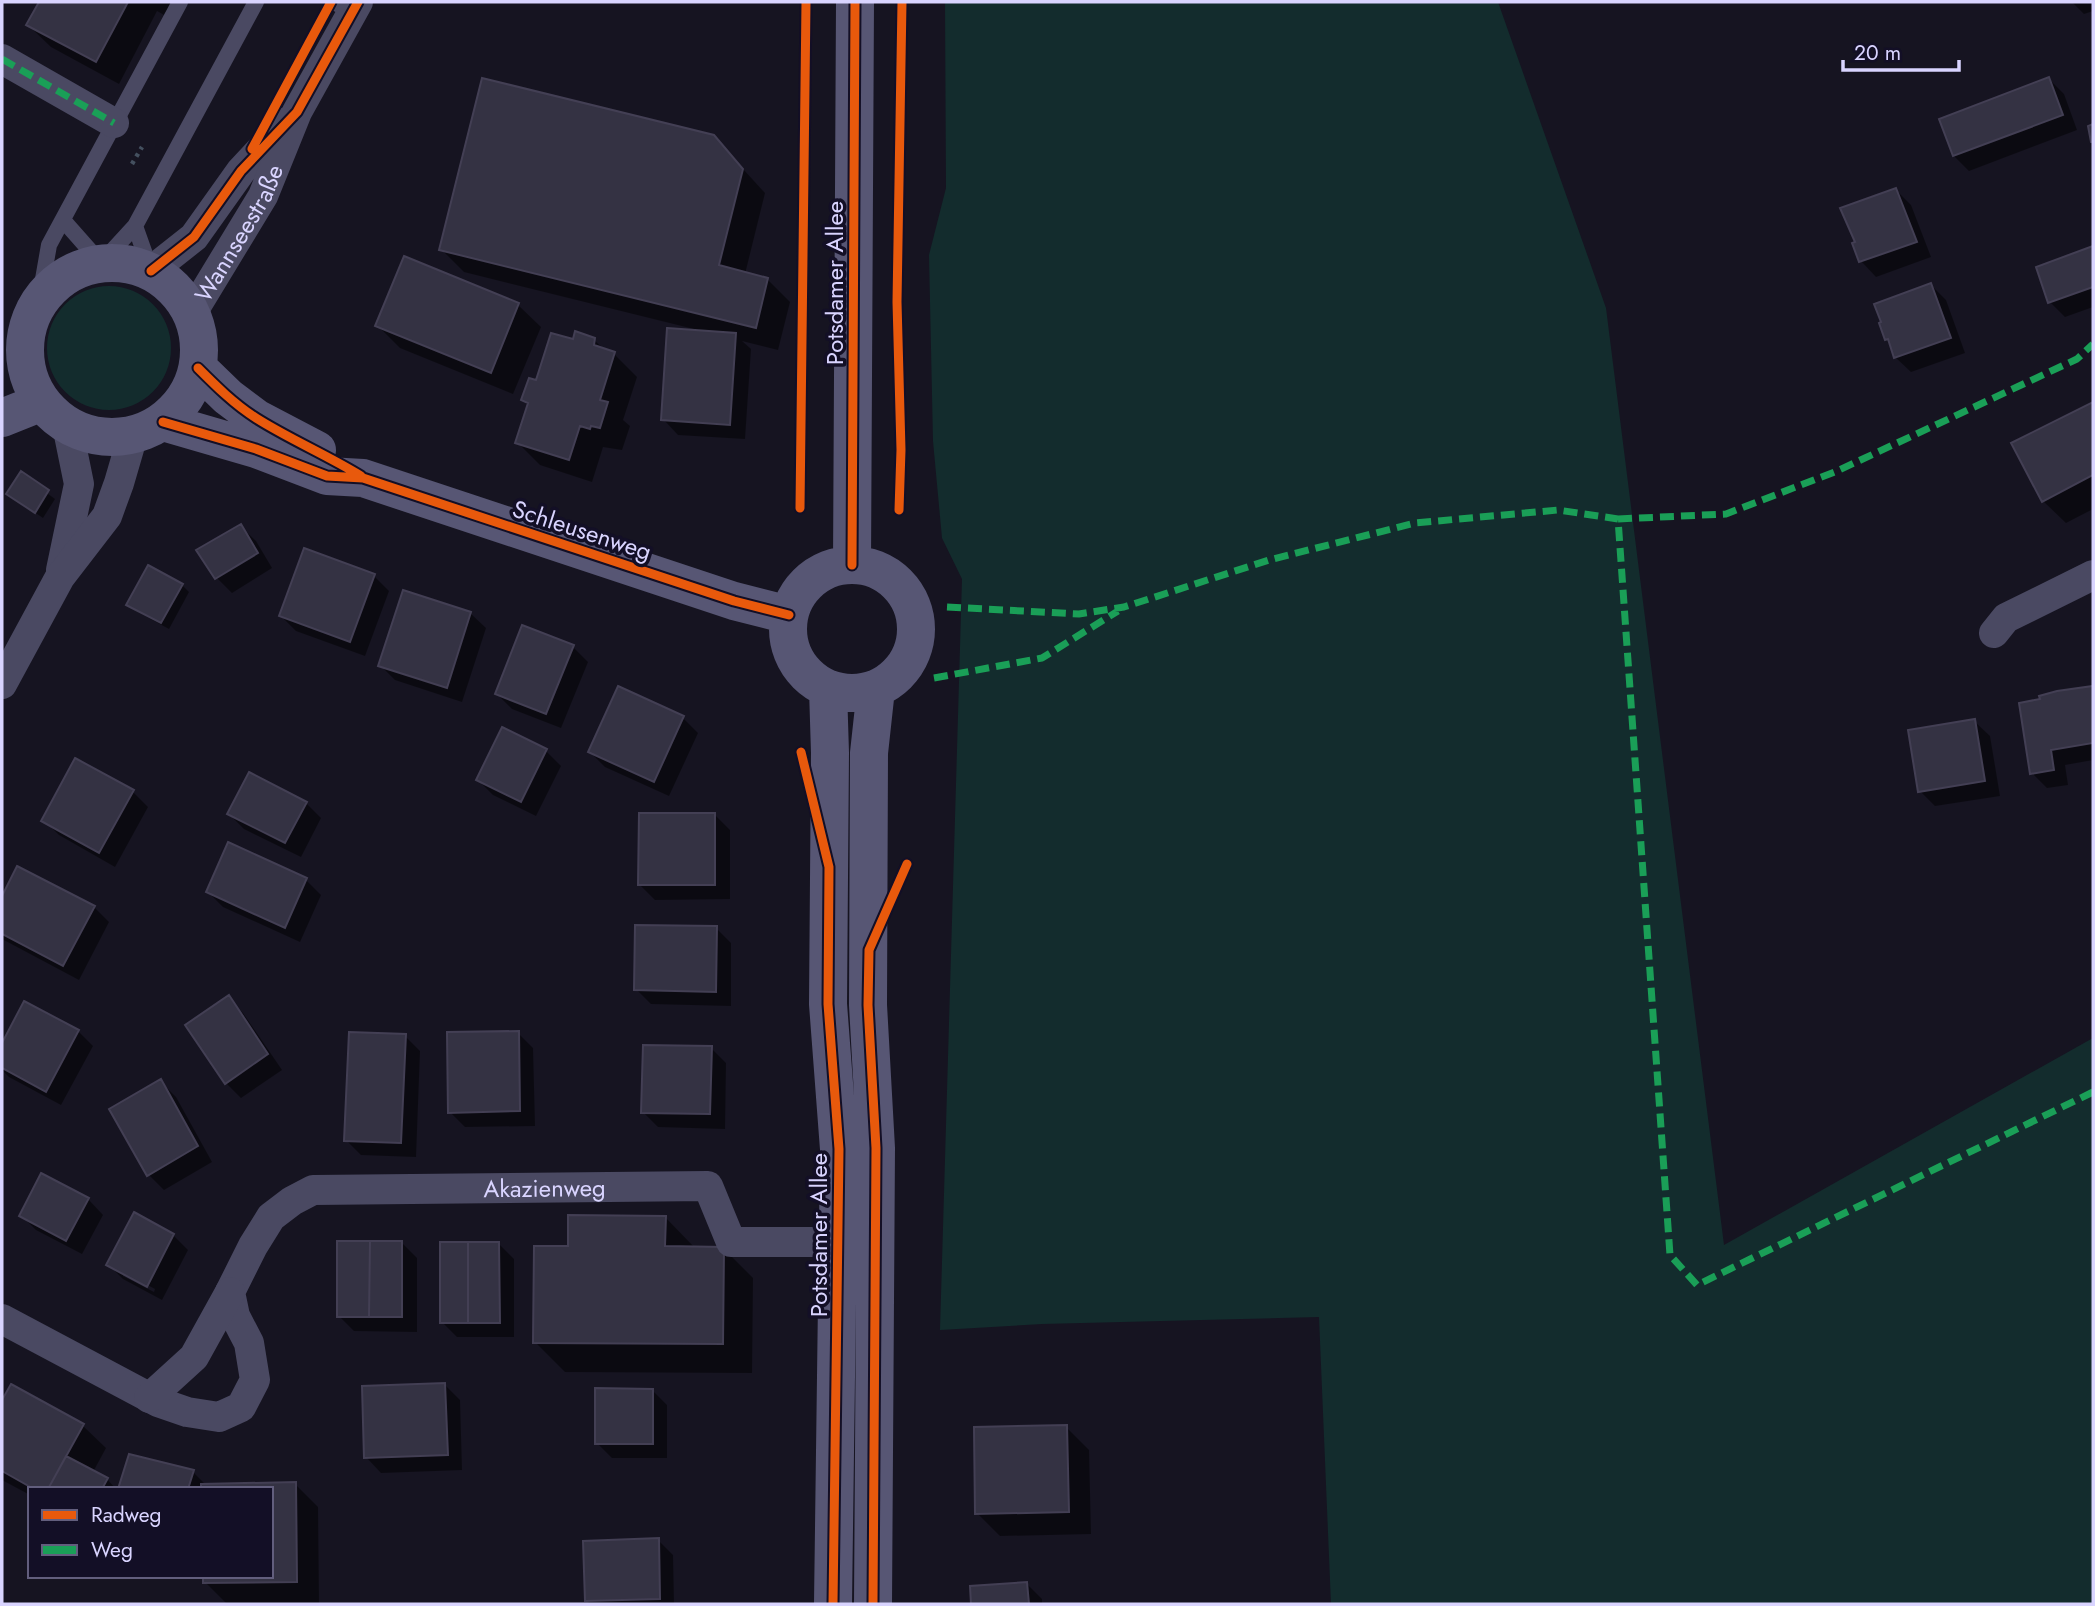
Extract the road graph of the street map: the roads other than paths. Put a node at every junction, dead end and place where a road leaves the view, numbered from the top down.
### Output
1 (180, 2) edge
2 (256, 2) edge
3 (855, 2) edge
4 (348, 5) edge
5 (2, 59) edge
6 (296, 112) junction
7 (114, 123) junction
8 (63, 220) junction
9 (135, 226) junction
10 (101, 262) junction
11 (151, 271) junction
12 (39, 302) junction
13 (192, 313) junction
14 (13, 360) edge
15 (198, 368) junction
16 (54, 413) junction
17 (2, 418) edge
18 (148, 428) junction
19 (363, 478) junction
20 (852, 565) junction
21 (2093, 575) edge
22 (60, 577) junction
23 (789, 615) junction
24 (1994, 633) dead end
25 (2, 684) edge
26 (828, 689) junction
27 (876, 689) junction
28 (839, 1242) junction
29 (876, 1243) junction
30 (230, 1292) junction
31 (2, 1319) edge
32 (149, 1398) junction
33 (833, 1604) edge
34 (873, 1604) edge

1 - 7 lane
2 - 9 lane
3 - 20 street, Potsdamer Allee
4 - 6 street, Wannseestraße
5 - 7 street
6 - 11 street, Wannseestraße
6 - 13 street, Wannseestraße
7 - 8 lane
8 - 10 lane
8 - 12 lane
9 - 10 lane
9 - 11 lane
10 - 11 street
10 - 12 street
11 - 13 street
12 - 14 street
13 - 15 street
14 - 16 street
15 - 18 street
15 - 19 street, Schleusenweg
16 - 17 street
16 - 18 street
16 - 22 street
18 - 19 street, Schleusenweg
18 - 22 street
19 - 23 street, Schleusenweg
20 - 23 street
20 - 27 street
21 - 24 street
22 - 25 street
23 - 26 street
26 - 27 street
26 - 28 street, Potsdamer Allee
27 - 29 street
28 - 29 street, Akazienweg
28 - 30 street, Akazienweg
28 - 33 street, Potsdamer Allee
29 - 34 street
30 - 32 street, Akazienweg
30 - 32 street
31 - 32 street

